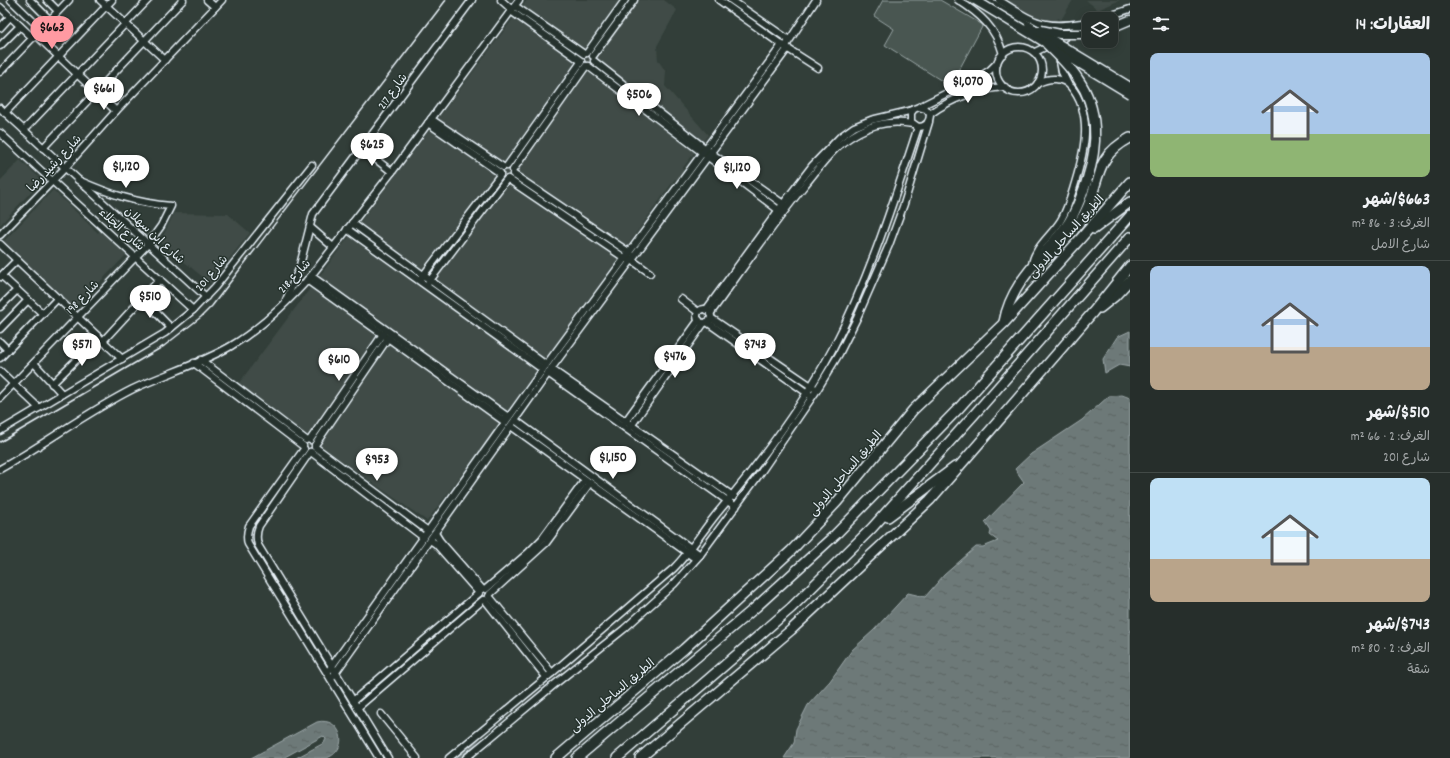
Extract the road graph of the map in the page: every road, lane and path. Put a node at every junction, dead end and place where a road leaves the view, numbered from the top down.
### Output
1 (11, 0) edge
2 (30, 0) edge
3 (47, 0) edge
4 (67, 0) edge
5 (100, 0) edge
6 (112, 0) edge
7 (148, 0) edge
8 (183, 0) edge
9 (207, 0) edge
10 (222, 0) edge
11 (472, 0) edge
12 (501, 0) edge
13 (625, 0) edge
14 (634, 0) edge
15 (719, 0) edge
16 (731, 0) edge
17 (816, 0) edge
18 (958, 0) edge
19 (975, 0) edge
20 (986, 0) edge
21 (999, 0) edge
22 (106, 6) junction
23 (215, 7) junction
24 (514, 7) edge
25 (0, 8) edge
26 (1130, 9) edge
27 (58, 11) junction
28 (1118, 13) edge
29 (10, 17) junction
30 (50, 20) junction
31 (1130, 20) edge
32 (126, 23) junction
33 (1082, 23) edge
34 (1118, 25) edge
35 (20, 26) junction
36 (1029, 26) junction
37 (1082, 26) edge
38 (0, 28) edge
39 (41, 29) junction
40 (1082, 34) edge
41 (34, 37) junction
42 (1062, 39) junction
43 (789, 40) junction
44 (145, 41) junction
45 (1047, 44) junction
46 (0, 46) edge
47 (785, 47) junction
48 (1035, 52) junction
49 (1003, 54) junction
50 (59, 56) junction
51 (589, 56) junction
52 (165, 60) junction
53 (998, 62) junction
54 (584, 64) junction
55 (818, 68) dead end
56 (0, 72) edge
57 (77, 74) junction
58 (1067, 82) junction
59 (1038, 83) junction
60 (1130, 87) edge
61 (1005, 88) junction
62 (96, 92) junction
63 (1130, 94) edge
64 (917, 108) junction
65 (2, 110) edge
66 (116, 111) junction
67 (930, 114) junction
68 (430, 121) junction
69 (929, 122) junction
70 (915, 125) junction
71 (24, 130) junction
72 (0, 134) edge
73 (1130, 138) edge
74 (43, 148) junction
75 (363, 149) junction
76 (703, 151) junction
77 (709, 155) junction
78 (312, 165) dead end
79 (65, 168) junction
80 (502, 170) junction
81 (392, 172) junction
82 (513, 172) junction
83 (78, 180) junction
84 (507, 180) junction
85 (1091, 180) junction
86 (53, 181) junction
87 (1130, 182) edge
88 (894, 201) junction
89 (1130, 202) edge
90 (904, 204) junction
91 (785, 206) junction
92 (780, 211) junction
93 (1130, 216) edge
94 (352, 223) junction
95 (310, 227) junction
96 (347, 229) junction
97 (0, 235) edge
98 (1130, 237) edge
99 (1081, 238) junction
100 (0, 244) edge
101 (148, 244) junction
102 (334, 247) junction
103 (626, 255) junction
104 (136, 257) junction
105 (632, 259) junction
106 (17, 260) junction
107 (1032, 265) junction
108 (1130, 266) edge
109 (650, 273) dead end
110 (1, 276) edge
111 (309, 278) junction
112 (422, 278) junction
113 (160, 279) junction
114 (1130, 280) edge
115 (428, 283) junction
116 (17, 290) junction
117 (206, 297) junction
118 (58, 298) junction
119 (142, 298) junction
120 (681, 299) dead end
121 (28, 300) junction
122 (284, 303) junction
123 (0, 307) edge
124 (193, 310) junction
125 (1093, 312) junction
126 (42, 314) junction
127 (78, 317) junction
128 (706, 318) junction
129 (367, 320) junction
130 (1004, 323) junction
131 (171, 328) junction
132 (0, 329) edge
133 (385, 336) junction
134 (101, 339) junction
135 (0, 342) edge
136 (8, 350) junction
137 (0, 358) edge
138 (122, 359) junction
139 (422, 359) junction
140 (201, 360) junction
141 (34, 363) junction
142 (194, 363) junction
143 (547, 369) junction
144 (0, 371) edge
145 (14, 384) junction
146 (52, 384) junction
147 (811, 386) junction
148 (817, 390) junction
149 (62, 394) junction
150 (810, 395) junction
151 (0, 398) edge
152 (39, 408) junction
153 (507, 420) junction
154 (515, 420) junction
155 (628, 424) junction
156 (511, 426) junction
157 (0, 430) edge
158 (309, 446) junction
159 (963, 461) junction
160 (0, 469) edge
161 (588, 481) junction
162 (730, 499) junction
163 (738, 504) junction
164 (872, 528) junction
165 (428, 531) junction
166 (435, 533) junction
167 (423, 537) junction
168 (430, 540) junction
169 (689, 551) junction
170 (412, 553) junction
171 (698, 557) junction
172 (416, 559) junction
173 (484, 594) junction
174 (331, 666) junction
175 (336, 672) junction
176 (327, 673) junction
177 (552, 673) junction
178 (546, 677) junction
179 (331, 679) junction
180 (353, 701) junction
181 (357, 708) junction
182 (381, 714) dead end
183 (379, 758) edge
184 (388, 758) edge
185 (417, 758) edge
186 (449, 758) edge
187 (466, 758) edge
188 (556, 758) edge
189 (578, 758) edge
190 (617, 758) edge
191 (640, 758) edge

1 - 39 street
2 - 30 street
3 - 27 street
4 - 27 street
5 - 22 street
6 - 22 street
7 - 32 street
8 - 44 street
9 - 23 street
10 - 23 street, شارع رشيد رضا
11 - 75 street, شارع 217
12 - 24 street
13 - 51 street
14 - 51 street
15 - 47 street
16 - 43 street
17 - 43 street
18 - 49 street
19 - 45 main road, bridge
20 - 36 main road
21 - 33 street
22 - 32 street
22 - 50 street
23 - 52 street, شارع رشيد رضا
24 - 51 street
24 - 54 street
24 - 68 street, شارع 218
25 - 29 street
26 - 28 street
27 - 30 street
29 - 35 street
29 - 38 street
30 - 39 street
31 - 34 main road
32 - 44 street
32 - 57 street
35 - 41 street
35 - 46 street
36 - 40 main road, bridge
36 - 60 main road, bridge
37 - 42 street
39 - 41 street
41 - 50 street
41 - 56 street
42 - 48 street
42 - 58 street
43 - 47 street
44 - 52 street
44 - 62 street
45 - 63 main road, bridge
45 - 85 highway, bridge
47 - 55 street
47 - 76 street
47 - 77 street
48 - 49 street
48 - 59 street
49 - 53 street
50 - 57 street
50 - 65 street
51 - 54 street
51 - 54 street
51 - 76 street
52 - 66 street, شارع رشيد رضا
53 - 61 street
53 - 64 street
54 - 76 street
54 - 80 street
54 - 82 street
57 - 62 street
57 - 71 street
58 - 59 street
58 - 107 street
59 - 61 street
61 - 67 street
62 - 66 street
62 - 74 street
64 - 67 street
64 - 70 street
64 - 91 street
65 - 71 street, شارع ابن سهلان
66 - 79 street, شارع رشيد رضا
67 - 69 street
68 - 80 street
68 - 81 street, شارع 218
69 - 70 street
69 - 90 street
70 - 88 street
70 - 91 street
71 - 74 street, شارع ابن سهلان
72 - 86 street, شارع الجلاء
73 - 85 highway
74 - 79 street, شارع ابن سهلان
75 - 81 street
75 - 95 street, شارع 217
76 - 77 street
76 - 103 street
77 - 91 street
77 - 92 street
77 - 105 street
78 - 117 street, شارع 201
79 - 83 street, شارع ابن سهلان
79 - 86 street, شارع رشيد رضا
80 - 82 street
80 - 84 street
80 - 112 street
81 - 94 street, شارع 218
82 - 84 street
82 - 103 street
83 - 101 street, شارع ابن سهلان
83 - 101 street, شارع 198
84 - 103 street
84 - 115 street
85 - 107 highway
86 - 97 street, شارع رشيد رضا
86 - 104 street, شارع الجلاء
87 - 99 highway, الطريق الساحلى الدولى
88 - 90 street
88 - 147 street
89 - 99 highway
90 - 148 street
91 - 92 street
92 - 128 street
93 - 189 highway
94 - 96 street, شارع 218
94 - 112 street
95 - 102 street
95 - 122 street, شارع 217
96 - 102 street, شارع 218
96 - 112 street
98 - 164 highway
99 - 130 highway, الطريق الساحلى الدولى
100 - 106 street
101 - 104 street, شارع 198
101 - 117 street, شارع ابن سهلان
102 - 111 street, شارع 218
103 - 105 street
103 - 143 street
104 - 113 street, شارع الجلاء
104 - 127 street, شارع 198
105 - 109 street
105 - 143 street
106 - 110 street
106 - 118 street
107 - 130 highway
108 - 125 highway
110 - 116 street
111 - 122 street, شارع 218
111 - 129 street
112 - 115 street
113 - 119 street
113 - 124 street, شارع الجلاء
114 - 125 highway
115 - 143 street
116 - 121 street
116 - 123 street
117 - 124 street, شارع 201
118 - 126 street
118 - 127 street
119 - 131 street
119 - 134 street
120 - 128 street
121 - 126 street
121 - 132 street
122 - 140 street, شارع 218
124 - 131 street, شارع 201
125 - 159 highway
126 - 136 street
127 - 134 street
127 - 141 street, شارع 198
128 - 147 street
128 - 150 street
128 - 155 street
129 - 133 street
129 - 139 street
130 - 188 highway, الطريق الساحلى الدولى
131 - 138 street, شارع 201
133 - 139 street
133 - 158 street
134 - 138 street
134 - 146 street
135 - 136 street
136 - 137 street
138 - 149 street, شارع 201
139 - 153 street
140 - 142 street, شارع 218
140 - 158 street
141 - 145 street, شارع 198
141 - 146 street
142 - 158 street
142 - 160 street, شارع 218
143 - 153 street
143 - 154 street
143 - 155 street
143 - 162 street
144 - 145 street
145 - 151 street, شارع 198
145 - 152 street
146 - 149 street
147 - 148 street
147 - 150 street
148 - 150 street
149 - 152 street, شارع 201
150 - 162 street
150 - 163 street
152 - 157 street, شارع 201
153 - 165 street
154 - 156 street
154 - 169 street
155 - 162 street
156 - 161 street
156 - 166 street
158 - 165 street
158 - 167 street
158 - 174 street
158 - 176 street
159 - 164 highway
159 - 191 highway
161 - 169 street
161 - 173 street
162 - 163 street
162 - 169 street
163 - 171 street
164 - 190 highway
165 - 167 street
166 - 168 street
166 - 173 street
167 - 170 street
168 - 172 street
168 - 173 street
169 - 171 street
169 - 177 street
170 - 172 street
170 - 174 street
171 - 187 street
172 - 175 street
173 - 177 street
173 - 178 street
173 - 180 street
173 - 181 street
174 - 175 street
174 - 176 street
175 - 179 street
175 - 180 street
176 - 179 street
177 - 178 street
178 - 186 street
179 - 183 street
180 - 181 street
181 - 184 street
182 - 185 street

